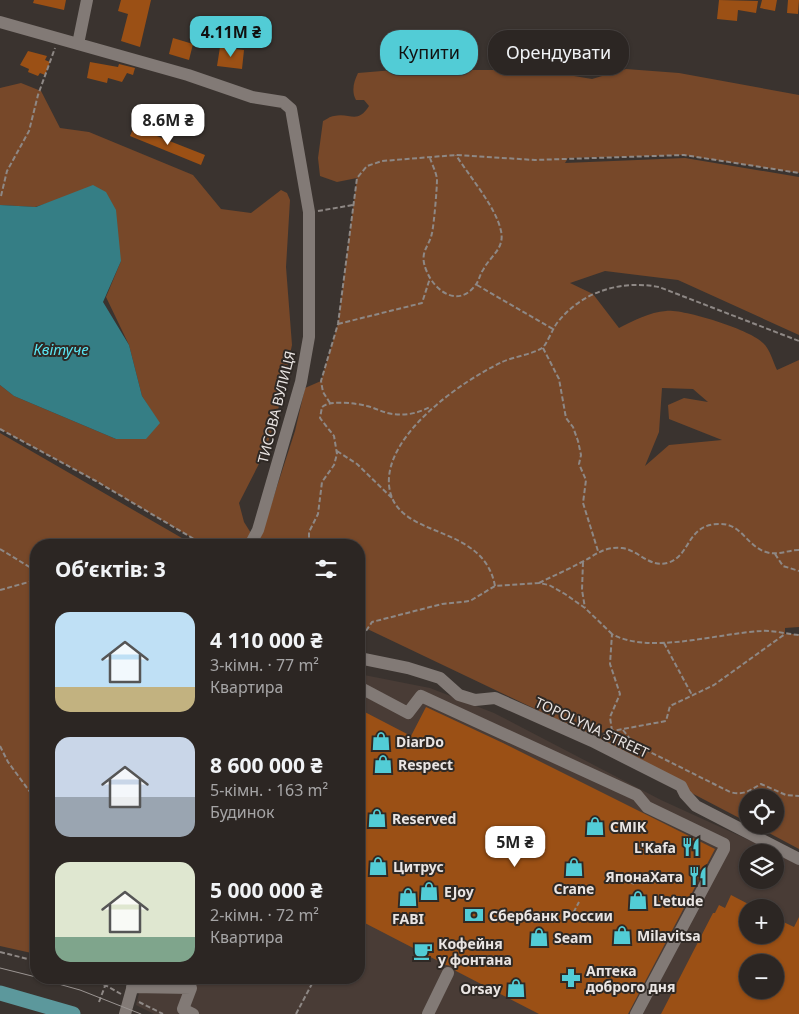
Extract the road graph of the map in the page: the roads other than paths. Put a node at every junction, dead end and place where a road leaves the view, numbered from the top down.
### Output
1 (86, 0) edge
2 (0, 22) edge
3 (78, 44) junction
4 (253, 539) edge
5 (365, 659) edge
6 (365, 690) edge
7 (799, 859) edge
8 (448, 973) dead end
9 (132, 987) edge
10 (0, 993) edge
11 (73, 1014) edge
12 (125, 1014) edge
13 (193, 1014) edge
14 (428, 1014) edge
15 (636, 1014) edge

1 - 3 street
2 - 3 street
3 - 4 street, ТИСОВА ВУЛИЦЯ
5 - 7 street, TOPOLYNA STREET
6 - 15 street
8 - 14 street
9 - 12 street
9 - 13 street
10 - 11 main road

